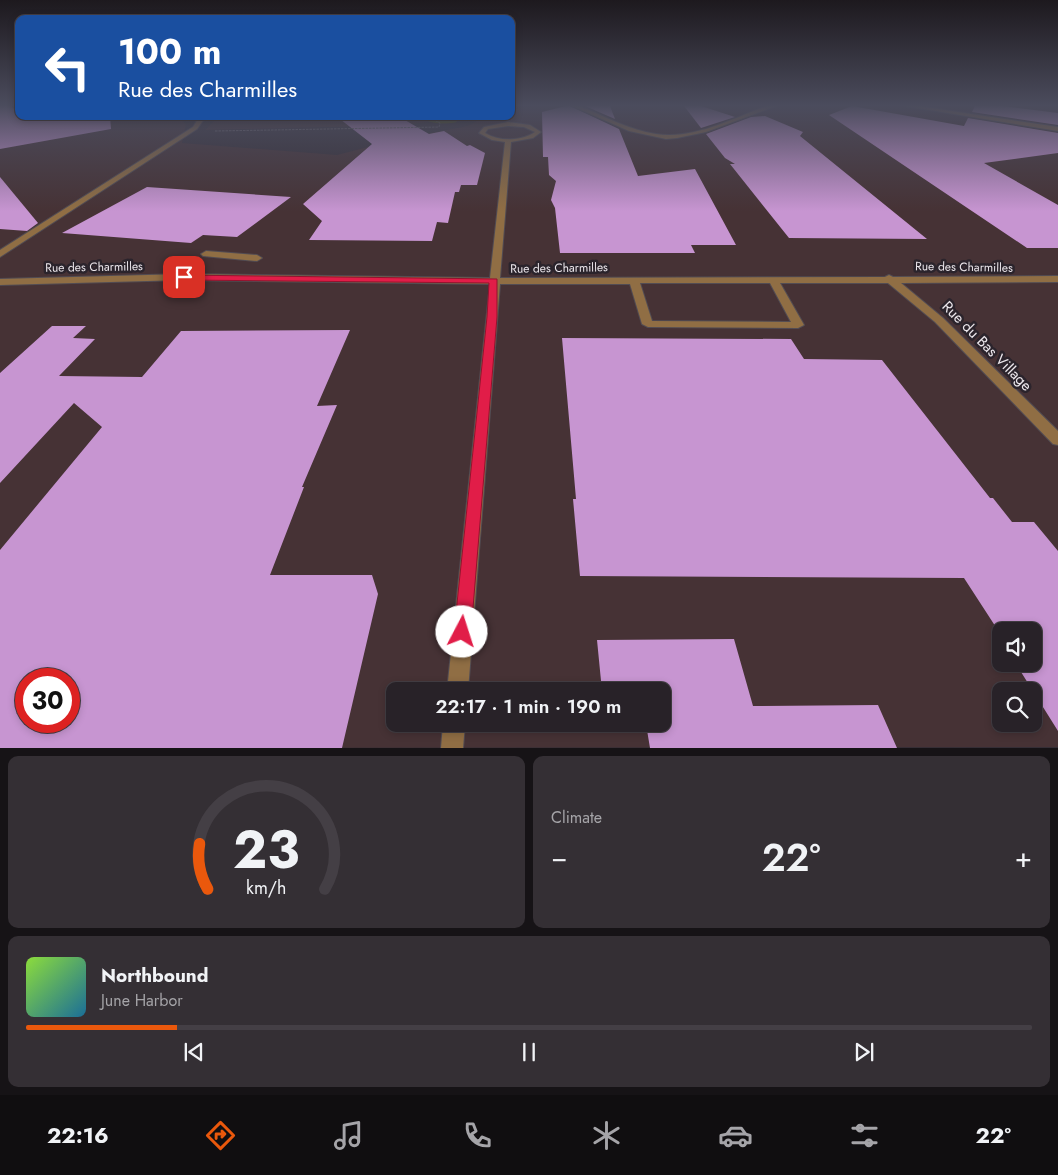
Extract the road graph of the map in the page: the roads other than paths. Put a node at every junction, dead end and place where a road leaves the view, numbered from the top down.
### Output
1 (508, 140) edge
2 (176, 141) edge
3 (0, 254) edge
4 (206, 254) dead end
5 (257, 258) dead end
6 (889, 278) junction
7 (773, 279) junction
8 (1058, 279) edge
9 (634, 280) junction
10 (494, 281) junction
11 (0, 282) edge
12 (1058, 440) edge
13 (458, 682) edge
14 (453, 732) edge
15 (452, 748) edge

1 - 10 street
2 - 3 street
4 - 5 street
6 - 7 street, Rue des Charmilles
6 - 8 street, Rue des Charmilles
6 - 12 street, Rue du Bas Village
7 - 9 street, Rue des Charmilles
7 - 9 street
9 - 10 street, Rue des Charmilles
10 - 11 street, Rue des Charmilles
10 - 13 street
14 - 15 street

